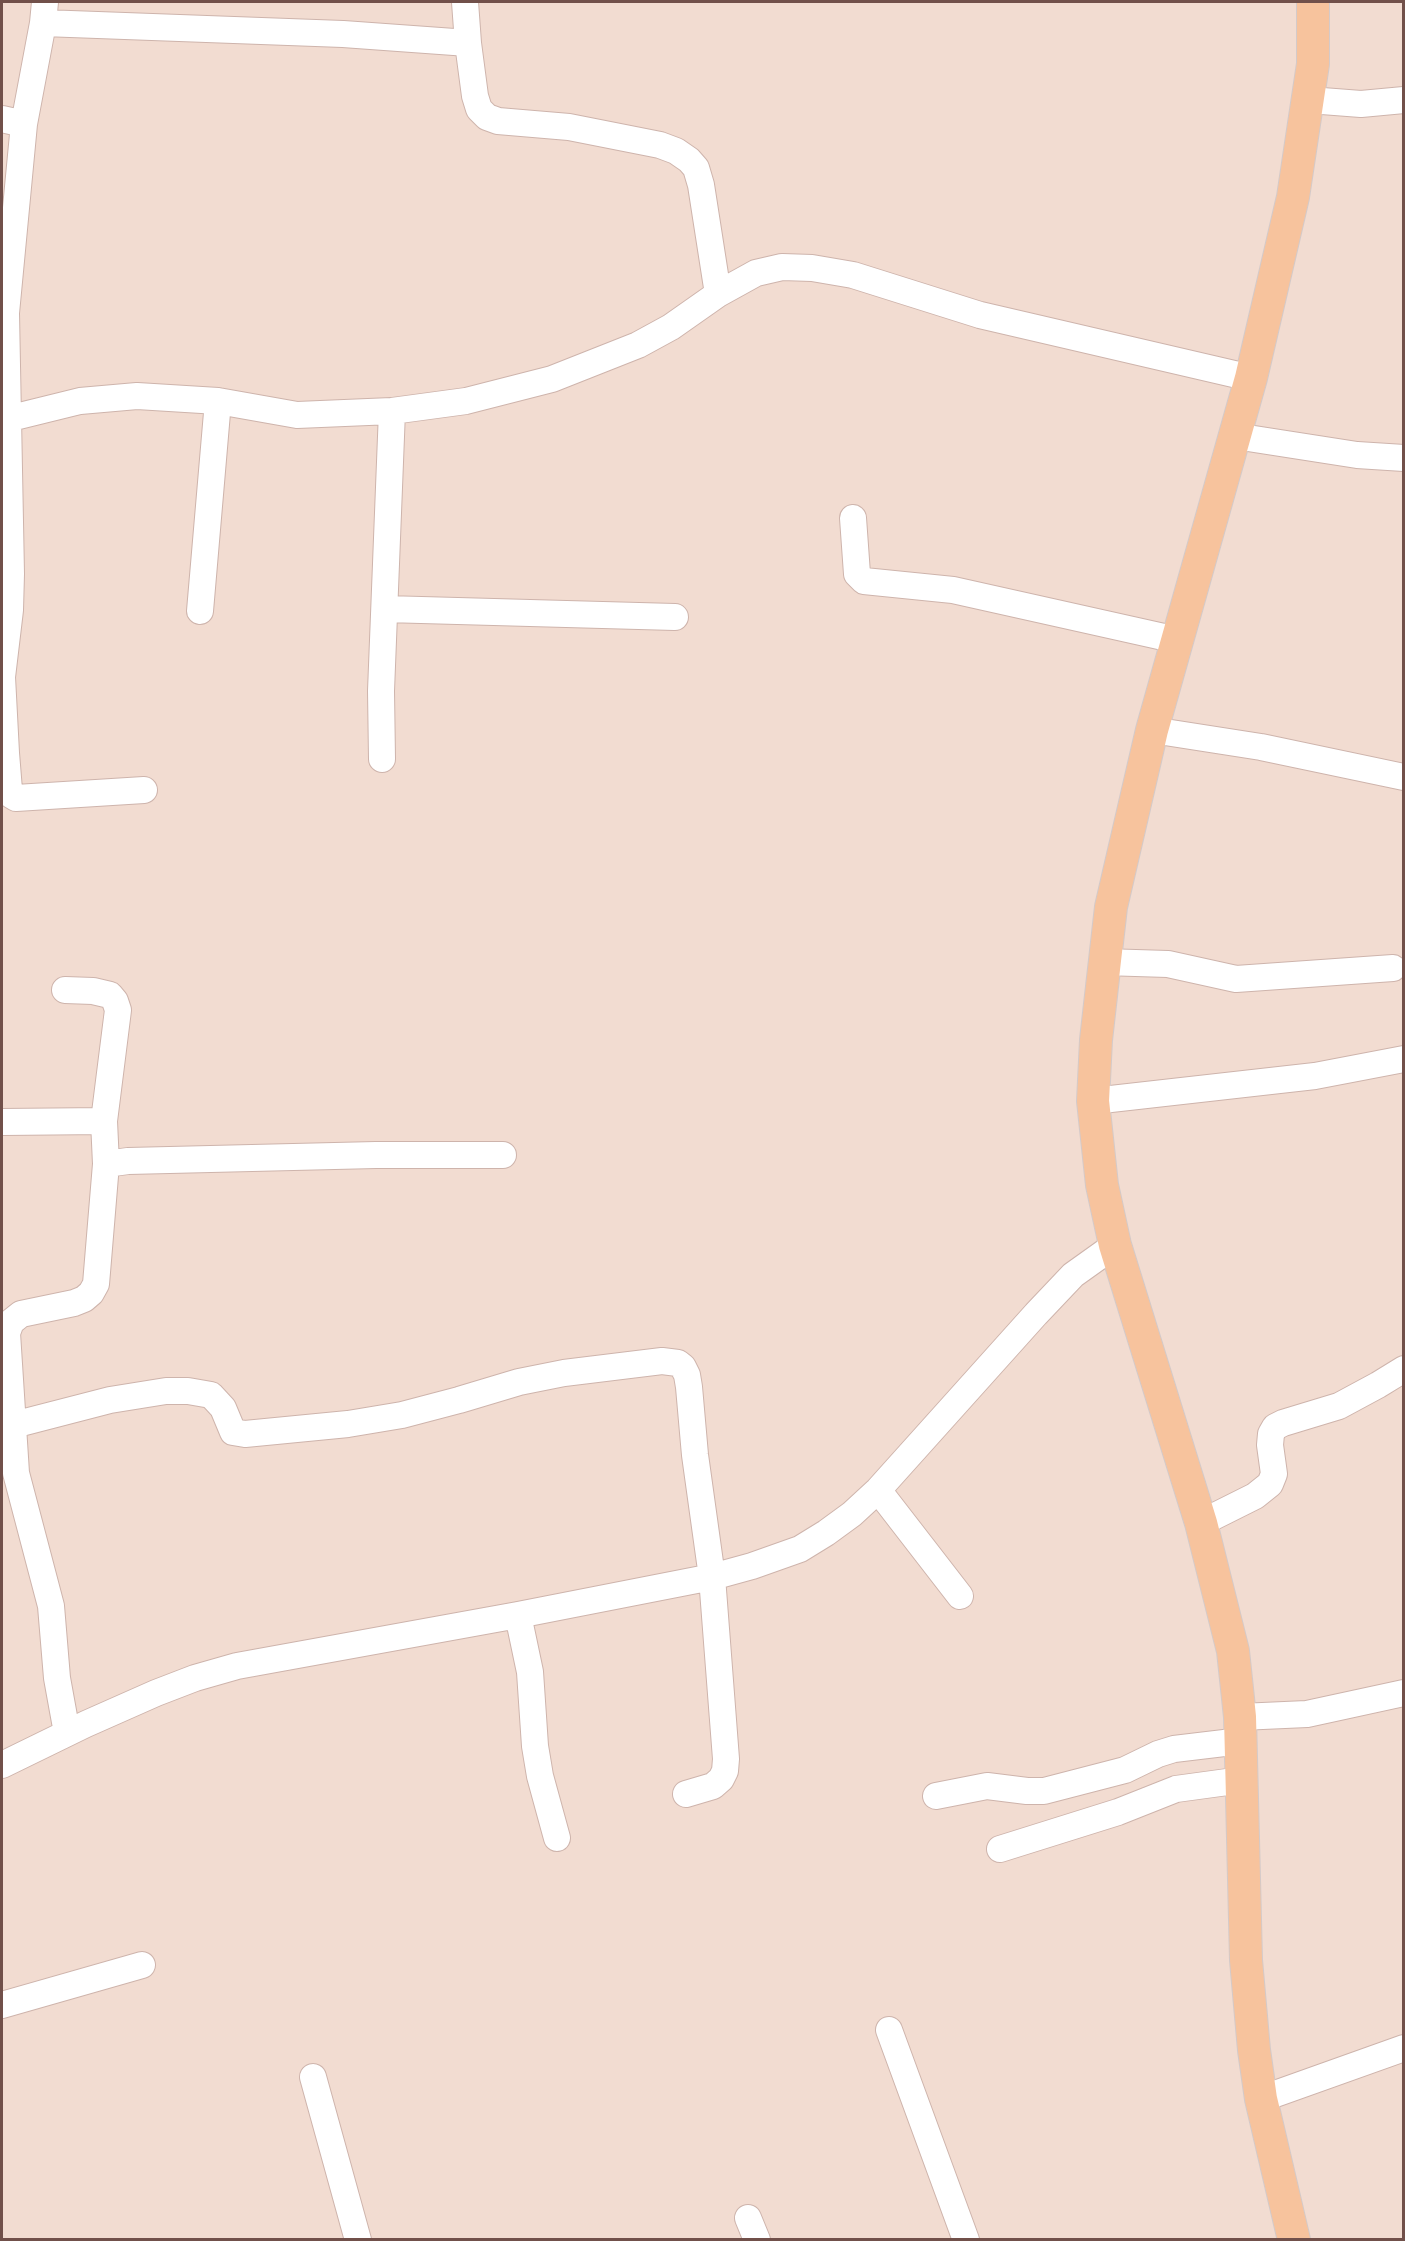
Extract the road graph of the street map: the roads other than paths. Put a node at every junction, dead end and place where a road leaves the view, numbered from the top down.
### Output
1 (465, 2) edge
2 (1313, 2) edge
3 (44, 12) edge
4 (468, 43) junction
5 (1309, 100) junction
6 (1404, 100) edge
7 (13, 122) edge
8 (7, 232) edge
9 (718, 294) junction
10 (4, 313) edge
11 (1251, 378) junction
12 (218, 401) junction
13 (393, 411) junction
14 (4, 421) edge
15 (1234, 436) junction
16 (1404, 458) edge
17 (853, 518) dead end
18 (385, 609) junction
19 (200, 611) dead end
20 (675, 616) dead end
21 (1177, 640) junction
22 (1152, 730) junction
23 (4, 754) edge
24 (382, 759) dead end
25 (1404, 777) edge
26 (144, 790) dead end
27 (1103, 962) junction
28 (1393, 968) dead end
29 (65, 990) dead end
30 (1404, 1059) edge
31 (1093, 1101) junction
32 (104, 1121) junction
33 (2, 1122) edge
34 (503, 1155) dead end
35 (106, 1164) junction
36 (1116, 1245) junction
37 (1404, 1369) edge
38 (7, 1427) edge
39 (878, 1490) junction
40 (1201, 1523) junction
41 (712, 1577) junction
42 (960, 1596) dead end
43 (518, 1615) junction
44 (1404, 1692) edge
45 (1240, 1729) junction
46 (68, 1733) junction
47 (2, 1765) edge
48 (1242, 1780) junction
49 (686, 1794) dead end
50 (936, 1796) dead end
51 (557, 1838) dead end
52 (1000, 1849) dead end
53 (142, 1965) dead end
54 (2, 2005) edge
55 (889, 2030) dead end
56 (1404, 2048) edge
57 (313, 2077) dead end
58 (1261, 2099) junction
59 (1295, 2233) edge
60 (358, 2240) edge
61 (966, 2240) edge

1 - 4 street
2 - 5 main road
3 - 4 street
3 - 7 street
4 - 9 street
5 - 6 street
5 - 11 main road
7 - 8 street
8 - 10 street
9 - 11 street
9 - 13 street
10 - 14 street
11 - 15 main road
12 - 13 street
12 - 14 street
12 - 19 street
13 - 18 street
14 - 23 street
15 - 16 street
15 - 21 main road
17 - 21 street
18 - 20 street
18 - 24 street
21 - 22 main road
22 - 25 street
22 - 27 main road
23 - 26 street
27 - 28 street
27 - 31 main road
29 - 32 street
30 - 31 street
31 - 36 main road
32 - 33 street
32 - 35 street
34 - 35 street
35 - 38 street
36 - 39 street
36 - 40 main road
37 - 40 street
38 - 41 street
38 - 46 street
39 - 41 street
39 - 42 street
40 - 45 main road
41 - 43 street
41 - 49 street
43 - 46 street
43 - 51 street
44 - 45 street
45 - 48 main road
45 - 50 street
46 - 47 street
48 - 52 street
48 - 58 main road
53 - 54 street
55 - 61 street
56 - 58 street
57 - 60 street
58 - 59 main road

